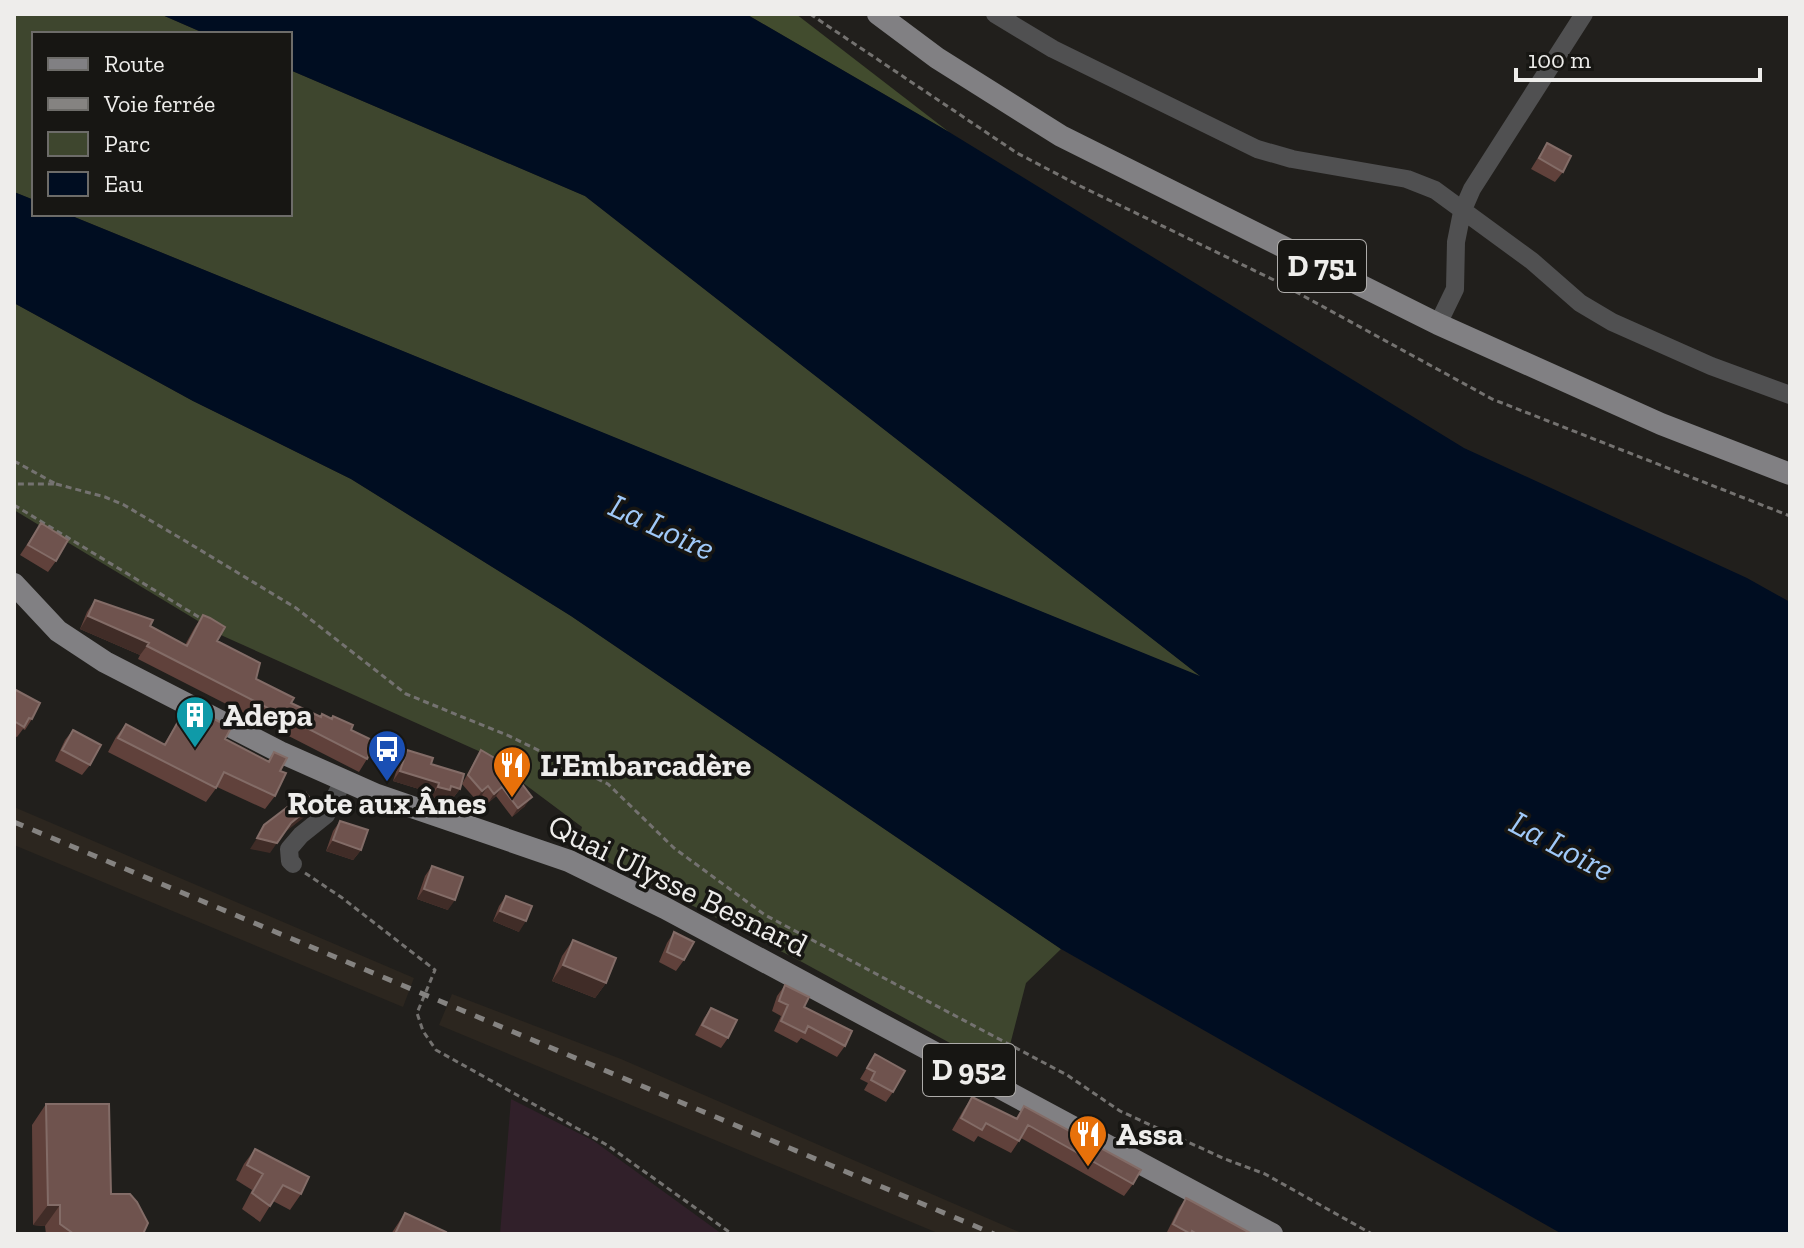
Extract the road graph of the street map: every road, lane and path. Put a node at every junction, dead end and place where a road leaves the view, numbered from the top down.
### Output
1 (810, 14) edge
2 (878, 14) edge
3 (995, 14) edge
4 (1584, 14) edge
5 (1462, 212) junction
6 (1438, 324) junction
7 (1790, 395) edge
8 (14, 461) edge
9 (1790, 474) edge
10 (14, 484) edge
11 (56, 484) junction
12 (14, 505) edge
13 (1790, 516) edge
14 (14, 584) edge
15 (212, 625) edge
16 (343, 781) junction
17 (293, 864) joint
18 (732, 1234) edge
19 (1272, 1234) edge
20 (1372, 1234) edge

1 - 13 path
2 - 6 main road, D 751
3 - 5 street
4 - 5 street
5 - 6 street
5 - 7 street
6 - 9 main road, D 751
8 - 11 path
10 - 11 path
11 - 20 path
12 - 15 path
14 - 16 main road, Quai Ulysse Besnard / D 952
16 - 17 street
16 - 19 main road, Quai Ulysse Besnard / D 952
17 - 18 path

